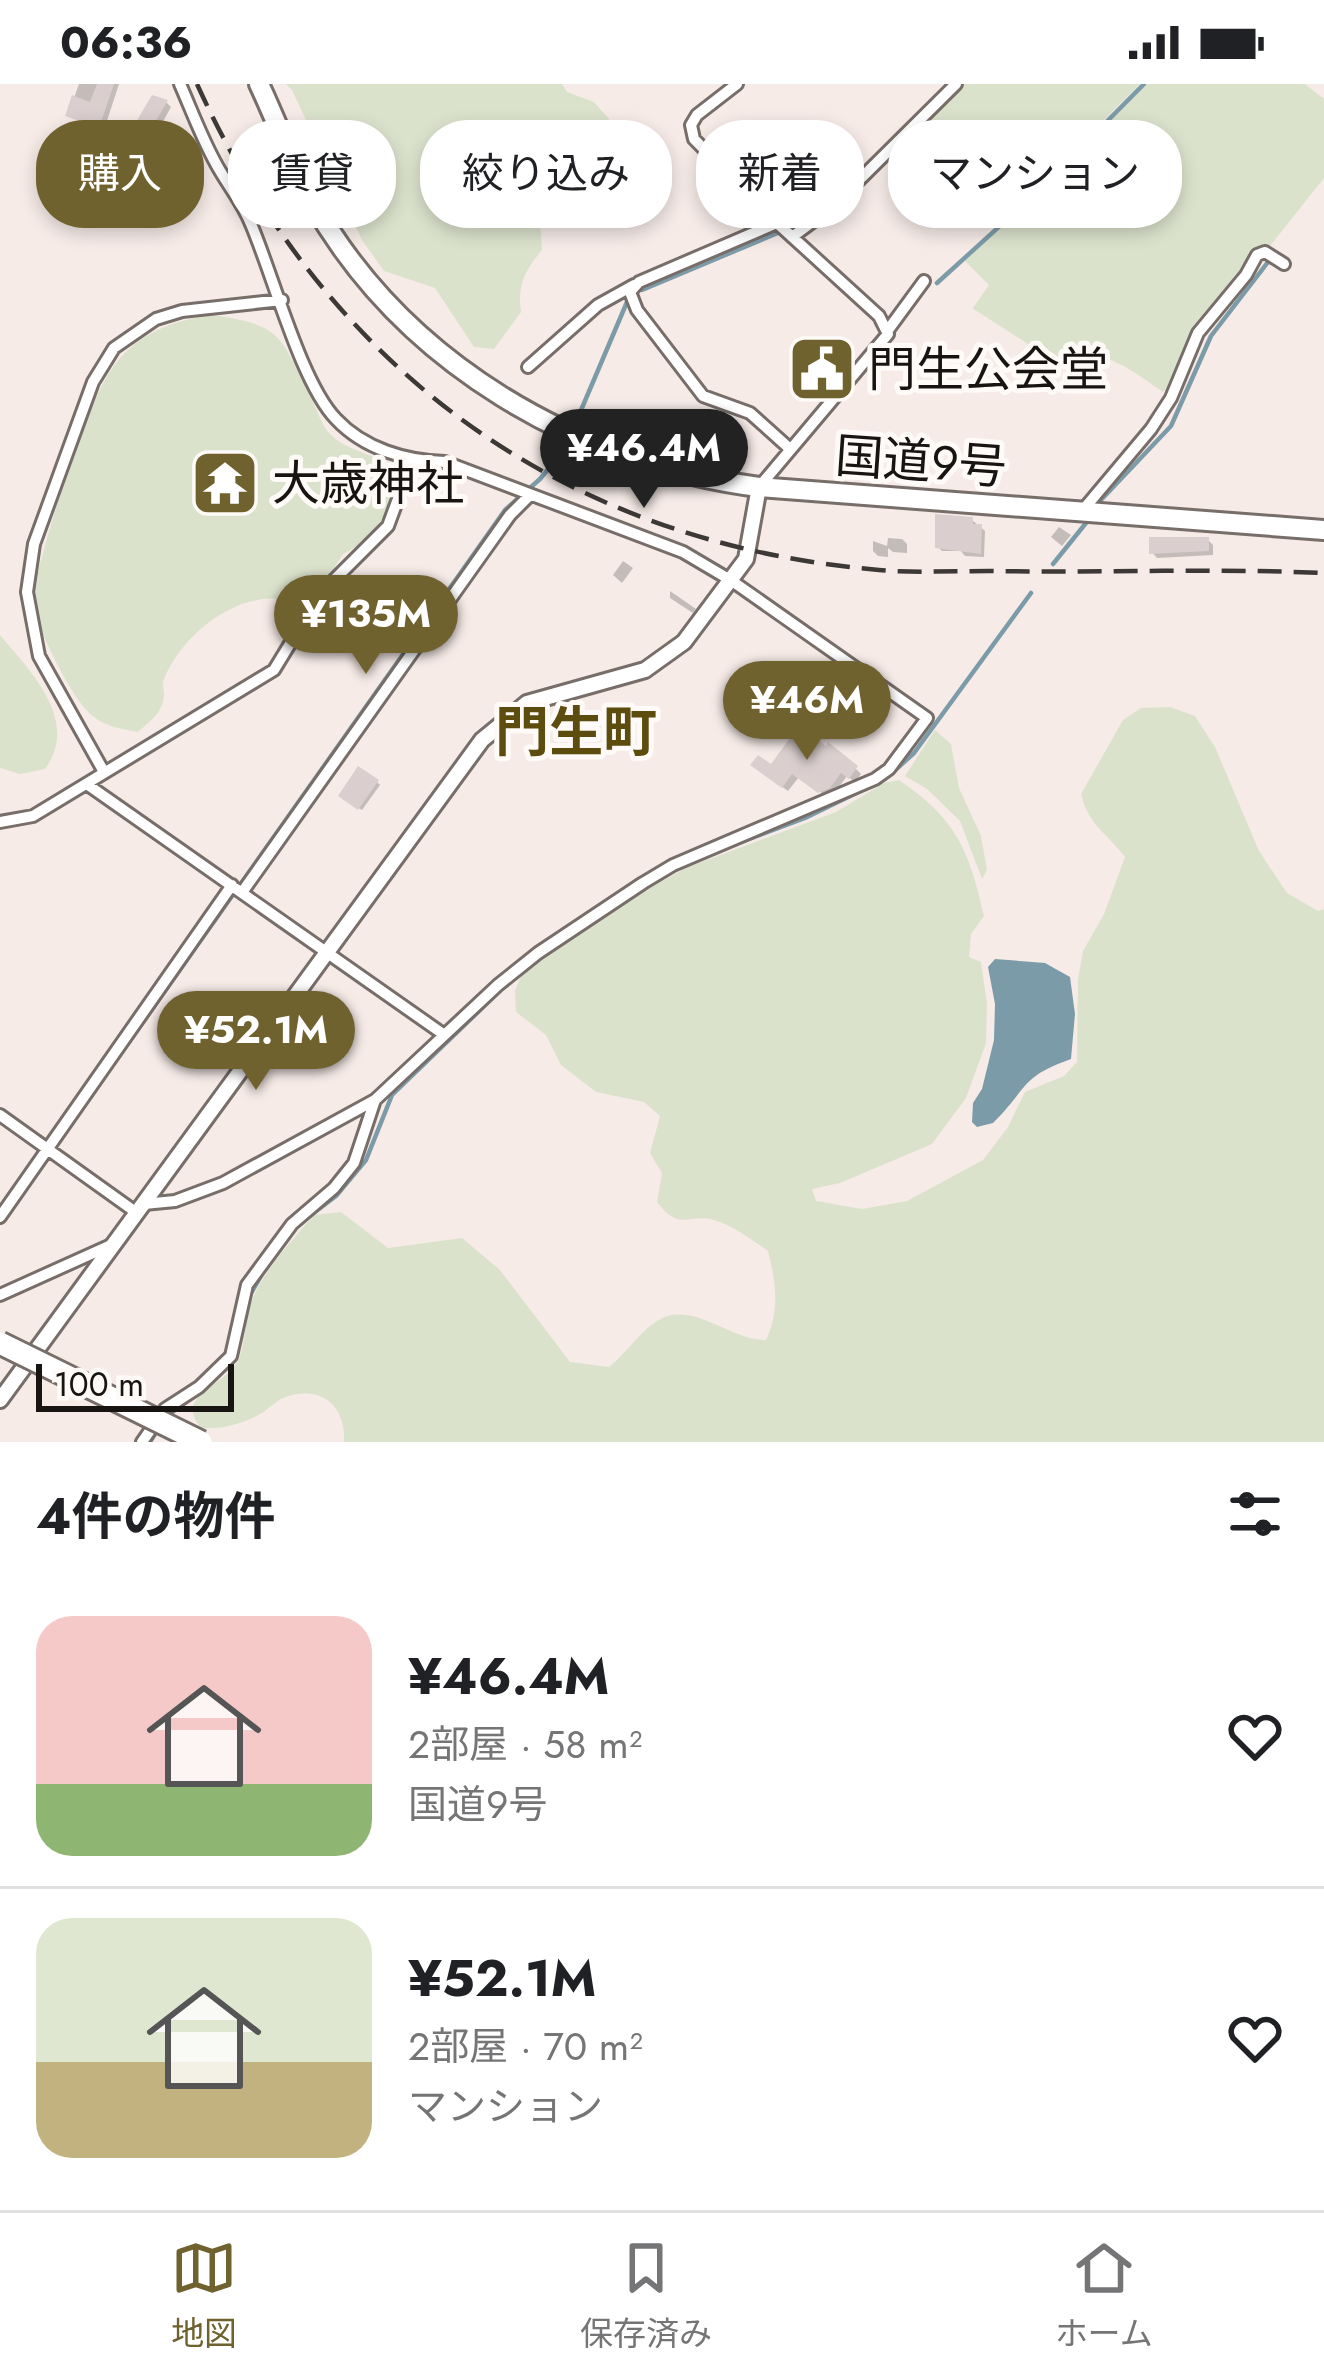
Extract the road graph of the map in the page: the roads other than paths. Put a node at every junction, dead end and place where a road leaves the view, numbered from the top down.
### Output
1 (180, 84) edge
2 (260, 84) edge
3 (737, 84) edge
4 (956, 84) edge
5 (785, 231) junction
6 (1277, 259) dead end
7 (924, 281) dead end
8 (634, 284) junction
9 (282, 300) junction
10 (888, 330) junction
11 (528, 367) dead end
12 (789, 448) junction
13 (412, 461) junction
14 (759, 487) junction
15 (525, 492) junction
16 (1081, 512) junction
17 (1324, 530) edge
18 (731, 580) junction
19 (104, 772) junction
20 (88, 785) junction
21 (0, 821) edge
22 (237, 888) junction
23 (328, 952) junction
24 (443, 1034) junction
25 (375, 1100) junction
26 (0, 1115) edge
27 (47, 1149) junction
28 (141, 1209) junction
29 (0, 1217) edge
30 (114, 1244) junction
31 (0, 1295) edge
32 (0, 1343) edge
33 (0, 1400) edge
34 (142, 1442) edge
35 (201, 1442) edge

1 - 9 street
2 - 14 highway, 国道9号
3 - 5 street
4 - 5 street
5 - 8 street
5 - 10 street
6 - 16 street
7 - 10 street
8 - 11 street
8 - 12 street
9 - 13 street
9 - 19 street
10 - 12 street
12 - 14 street
13 - 15 street
13 - 19 street
14 - 16 highway, 国道9号
14 - 18 street
15 - 18 street
15 - 22 street
16 - 17 highway, 国道9号
18 - 23 street
18 - 24 street
19 - 20 street
20 - 21 street
20 - 22 street
22 - 23 street
22 - 27 street
23 - 24 street
23 - 28 street
24 - 25 street
25 - 28 street
25 - 34 street
26 - 27 street
27 - 28 street
27 - 29 street
28 - 30 street
30 - 31 street
30 - 33 street
32 - 35 highway, bridge

